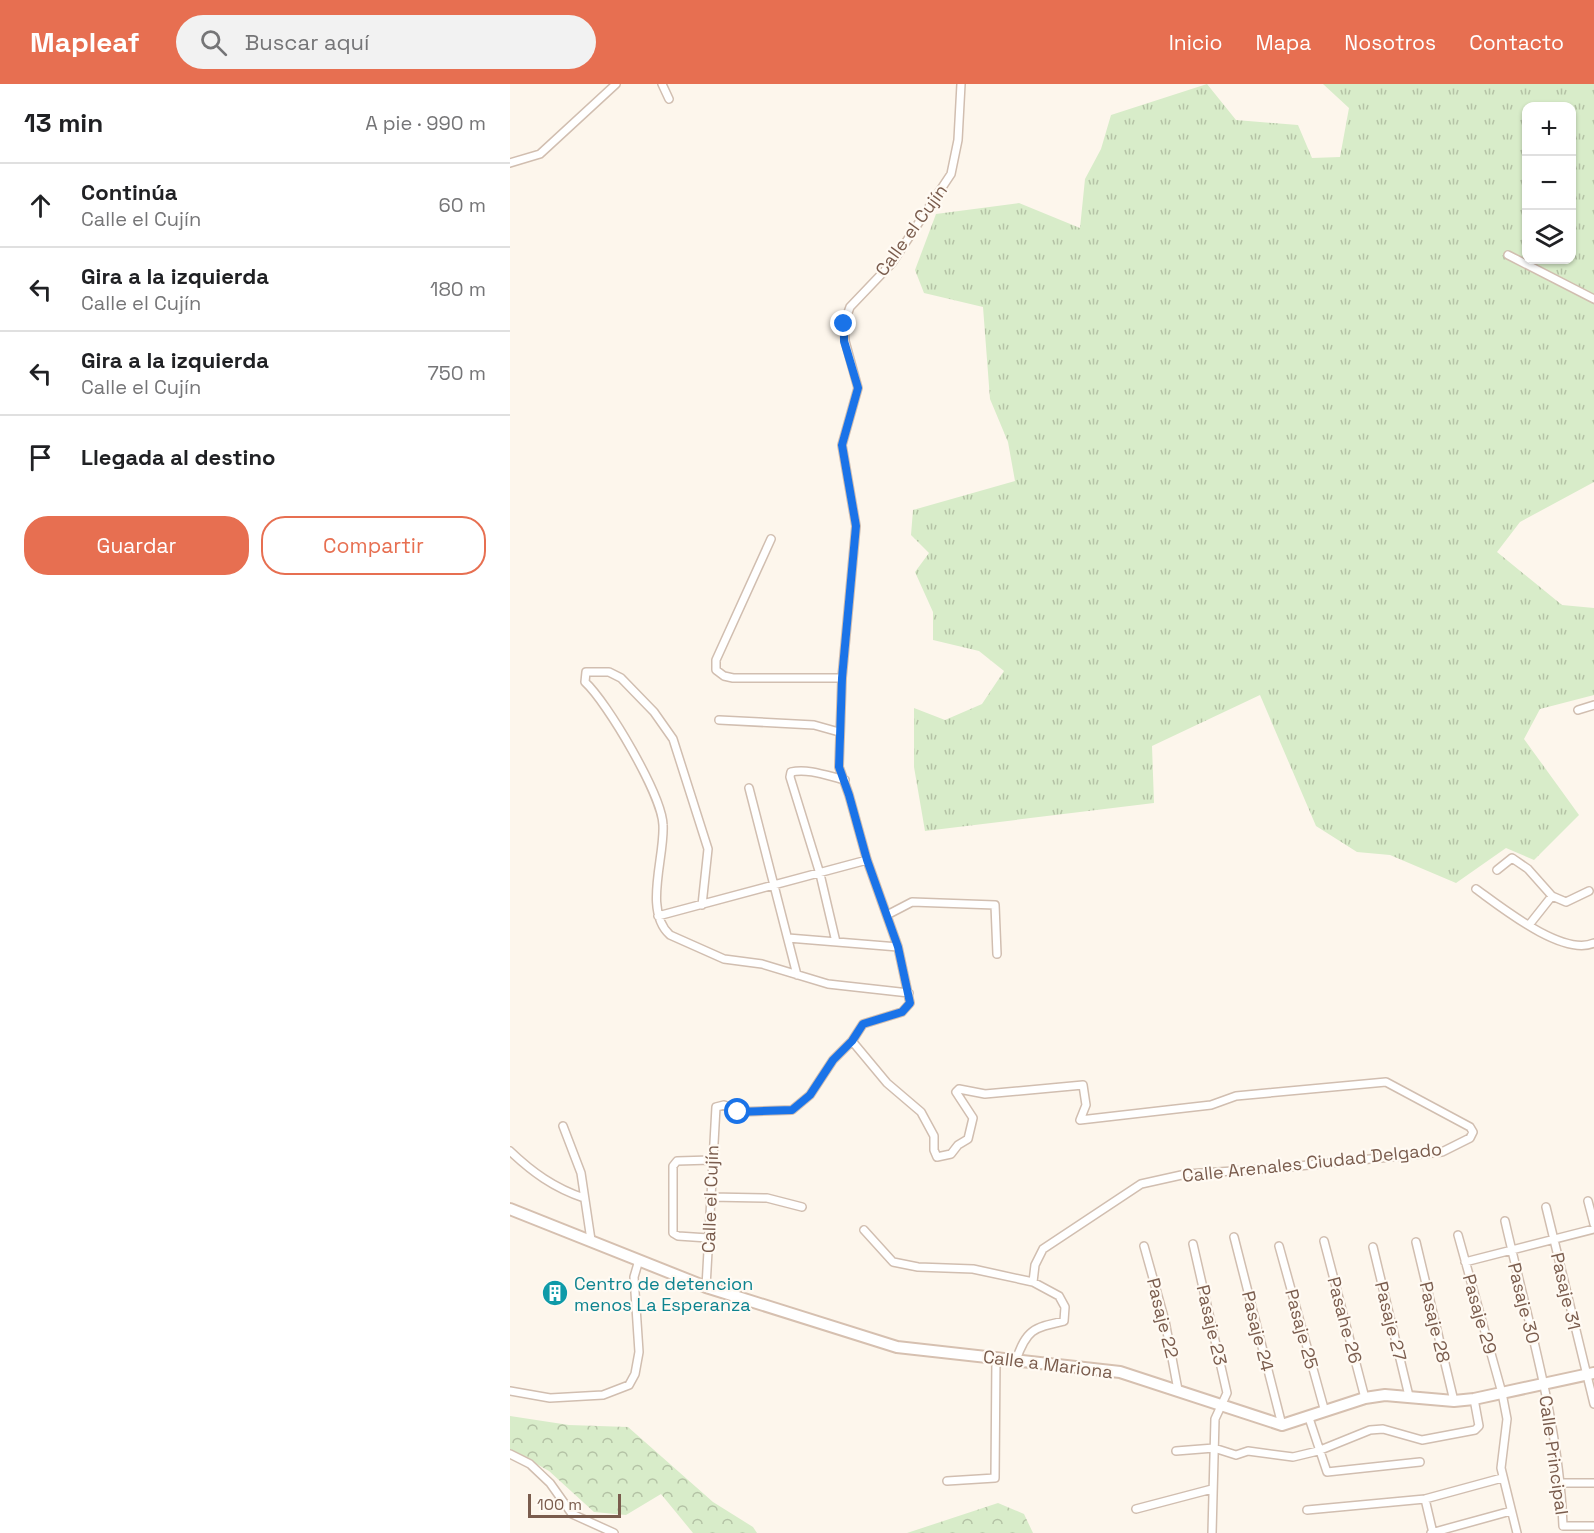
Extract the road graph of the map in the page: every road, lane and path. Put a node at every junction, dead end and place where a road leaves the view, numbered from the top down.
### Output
1 (616, 84) edge
2 (662, 84) edge
3 (961, 84) edge
4 (669, 99) dead end
5 (510, 163) edge
6 (1508, 255) dead end
7 (1594, 299) edge
8 (771, 539) dead end
9 (842, 678) junction
10 (1594, 705) edge
11 (1578, 710) dead end
12 (719, 720) dead end
13 (839, 732) junction
14 (844, 780) junction
15 (749, 789) dead end
16 (867, 860) junction
17 (1497, 870) dead end
18 (820, 874) junction
19 (775, 885) junction
20 (1476, 889) dead end
21 (1589, 891) dead end
22 (1552, 897) junction
23 (702, 905) junction
24 (887, 915) junction
25 (657, 916) junction
26 (1529, 925) junction
27 (788, 938) junction
28 (836, 942) junction
29 (1594, 943) edge
30 (898, 947) junction
31 (997, 954) dead end
32 (797, 975) junction
33 (909, 993) junction
34 (852, 1041) junction
35 (562, 1126) dead end
36 (510, 1150) edge
37 (711, 1160) junction
38 (710, 1197) junction
39 (584, 1198) junction
40 (1588, 1201) dead end
41 (1546, 1206) dead end
42 (802, 1207) dead end
43 (510, 1209) edge
44 (1505, 1221) dead end
45 (1594, 1224) edge
46 (1594, 1229) edge
47 (864, 1230) dead end
48 (1458, 1235) dead end
49 (1234, 1237) dead end
50 (708, 1238) junction
51 (1554, 1239) junction
52 (591, 1240) junction
53 (1324, 1241) dead end
54 (1416, 1242) dead end
55 (1193, 1244) dead end
56 (1144, 1246) dead end
57 (1279, 1246) dead end
58 (1372, 1247) dead end
59 (1512, 1250) junction
60 (639, 1260) junction
61 (1465, 1262) junction
62 (1033, 1282) junction
63 (706, 1287) junction
64 (996, 1358) junction
65 (1016, 1360) junction
66 (1590, 1374) edge
67 (1544, 1384) junction
68 (1178, 1390) junction
69 (510, 1391) edge
70 (1503, 1393) junction
71 (1409, 1396) junction
72 (1365, 1398) junction
73 (1474, 1399) junction
74 (1454, 1401) junction
75 (1220, 1404) junction
76 (1594, 1404) edge
77 (1325, 1412) junction
78 (1308, 1418) junction
79 (1282, 1425) junction
80 (1214, 1448) junction
81 (1176, 1451) dead end
82 (1318, 1451) junction
83 (510, 1454) edge
84 (1420, 1462) dead end
85 (1502, 1478) junction
86 (947, 1481) dead end
87 (1562, 1483) junction
88 (1594, 1483) edge
89 (1212, 1489) junction
90 (1425, 1499) junction
91 (1136, 1509) dead end
92 (1307, 1510) dead end
93 (1511, 1511) junction
94 (1594, 1526) edge
95 (614, 1533) edge
96 (1212, 1533) edge
97 (1432, 1533) edge
98 (1517, 1533) edge

1 - 5 street
2 - 4 street
3 - 9 street, Calle el Cujín
6 - 7 street
8 - 9 street
9 - 13 street, Calle el Cujín
10 - 11 street
12 - 13 street
13 - 14 street, Calle el Cujín
14 - 16 street, Calle el Cujín
14 - 18 street
15 - 19 street
16 - 18 street
16 - 24 street, Calle el Cujín
17 - 22 street
18 - 19 street
18 - 28 street
19 - 23 street
19 - 27 street
20 - 26 street
21 - 22 street
22 - 26 street
23 - 25 street
23 - 25 street
24 - 30 street, Calle el Cujín
24 - 31 street
25 - 32 street
26 - 29 street
27 - 28 street
27 - 32 street
28 - 30 street
30 - 33 street, Calle el Cujín
32 - 33 street
33 - 34 street, Calle el Cujín
34 - 37 street, Calle el Cujín
34 - 62 street, Calle Arenales Ciudad Delgado
35 - 39 street
36 - 39 street
37 - 38 street, Calle el Cujín
37 - 50 street
38 - 42 street
38 - 50 street, Calle el Cujín
39 - 52 street
40 - 45 street
41 - 51 street, Pasaje 31
43 - 52 main road, Calle a Mariona
44 - 59 street, Pasaje 30
46 - 51 street
47 - 62 street
48 - 61 street, Pasaje 29
49 - 79 street, Pasaje 24
50 - 63 street, Calle el Cujín
51 - 59 street
51 - 66 street, Pasaje 31
52 - 60 main road, Calle a Mariona
53 - 72 street, Pasahe 26
54 - 74 street, Pasaje 28
55 - 75 street, Pasaje 23
56 - 68 street, Pasaje 22
57 - 77 street, Pasaje 25
58 - 71 street, Pasaje 27
59 - 61 street
59 - 67 street, Pasaje 30
60 - 63 main road, Calle a Mariona
60 - 69 street
61 - 70 street, Pasaje 29
62 - 65 street
63 - 64 main road, Calle a Mariona
64 - 65 main road, Calle a Mariona
64 - 86 street
65 - 68 main road, Calle a Mariona
66 - 67 main road
66 - 76 street, Pasaje 31
67 - 70 main road
67 - 87 street, Calle Principal
68 - 75 main road, Calle a Mariona
70 - 73 main road
70 - 85 street, Pasaje 29
71 - 72 main road
71 - 74 main road
72 - 77 main road
73 - 74 main road
73 - 82 street
75 - 79 main road, Calle a Mariona
75 - 80 street, Pasaje 23
77 - 78 main road
78 - 79 main road
78 - 82 street
80 - 81 street
80 - 82 street
80 - 89 street, Pasaje 23
82 - 84 street
83 - 95 street
85 - 90 street
85 - 93 street, Pasaje 29
87 - 88 street
87 - 94 street, Calle Principal
89 - 91 street
89 - 96 street, Pasaje 23
90 - 92 street
90 - 97 street
93 - 97 street
93 - 98 street, Pasaje 29

